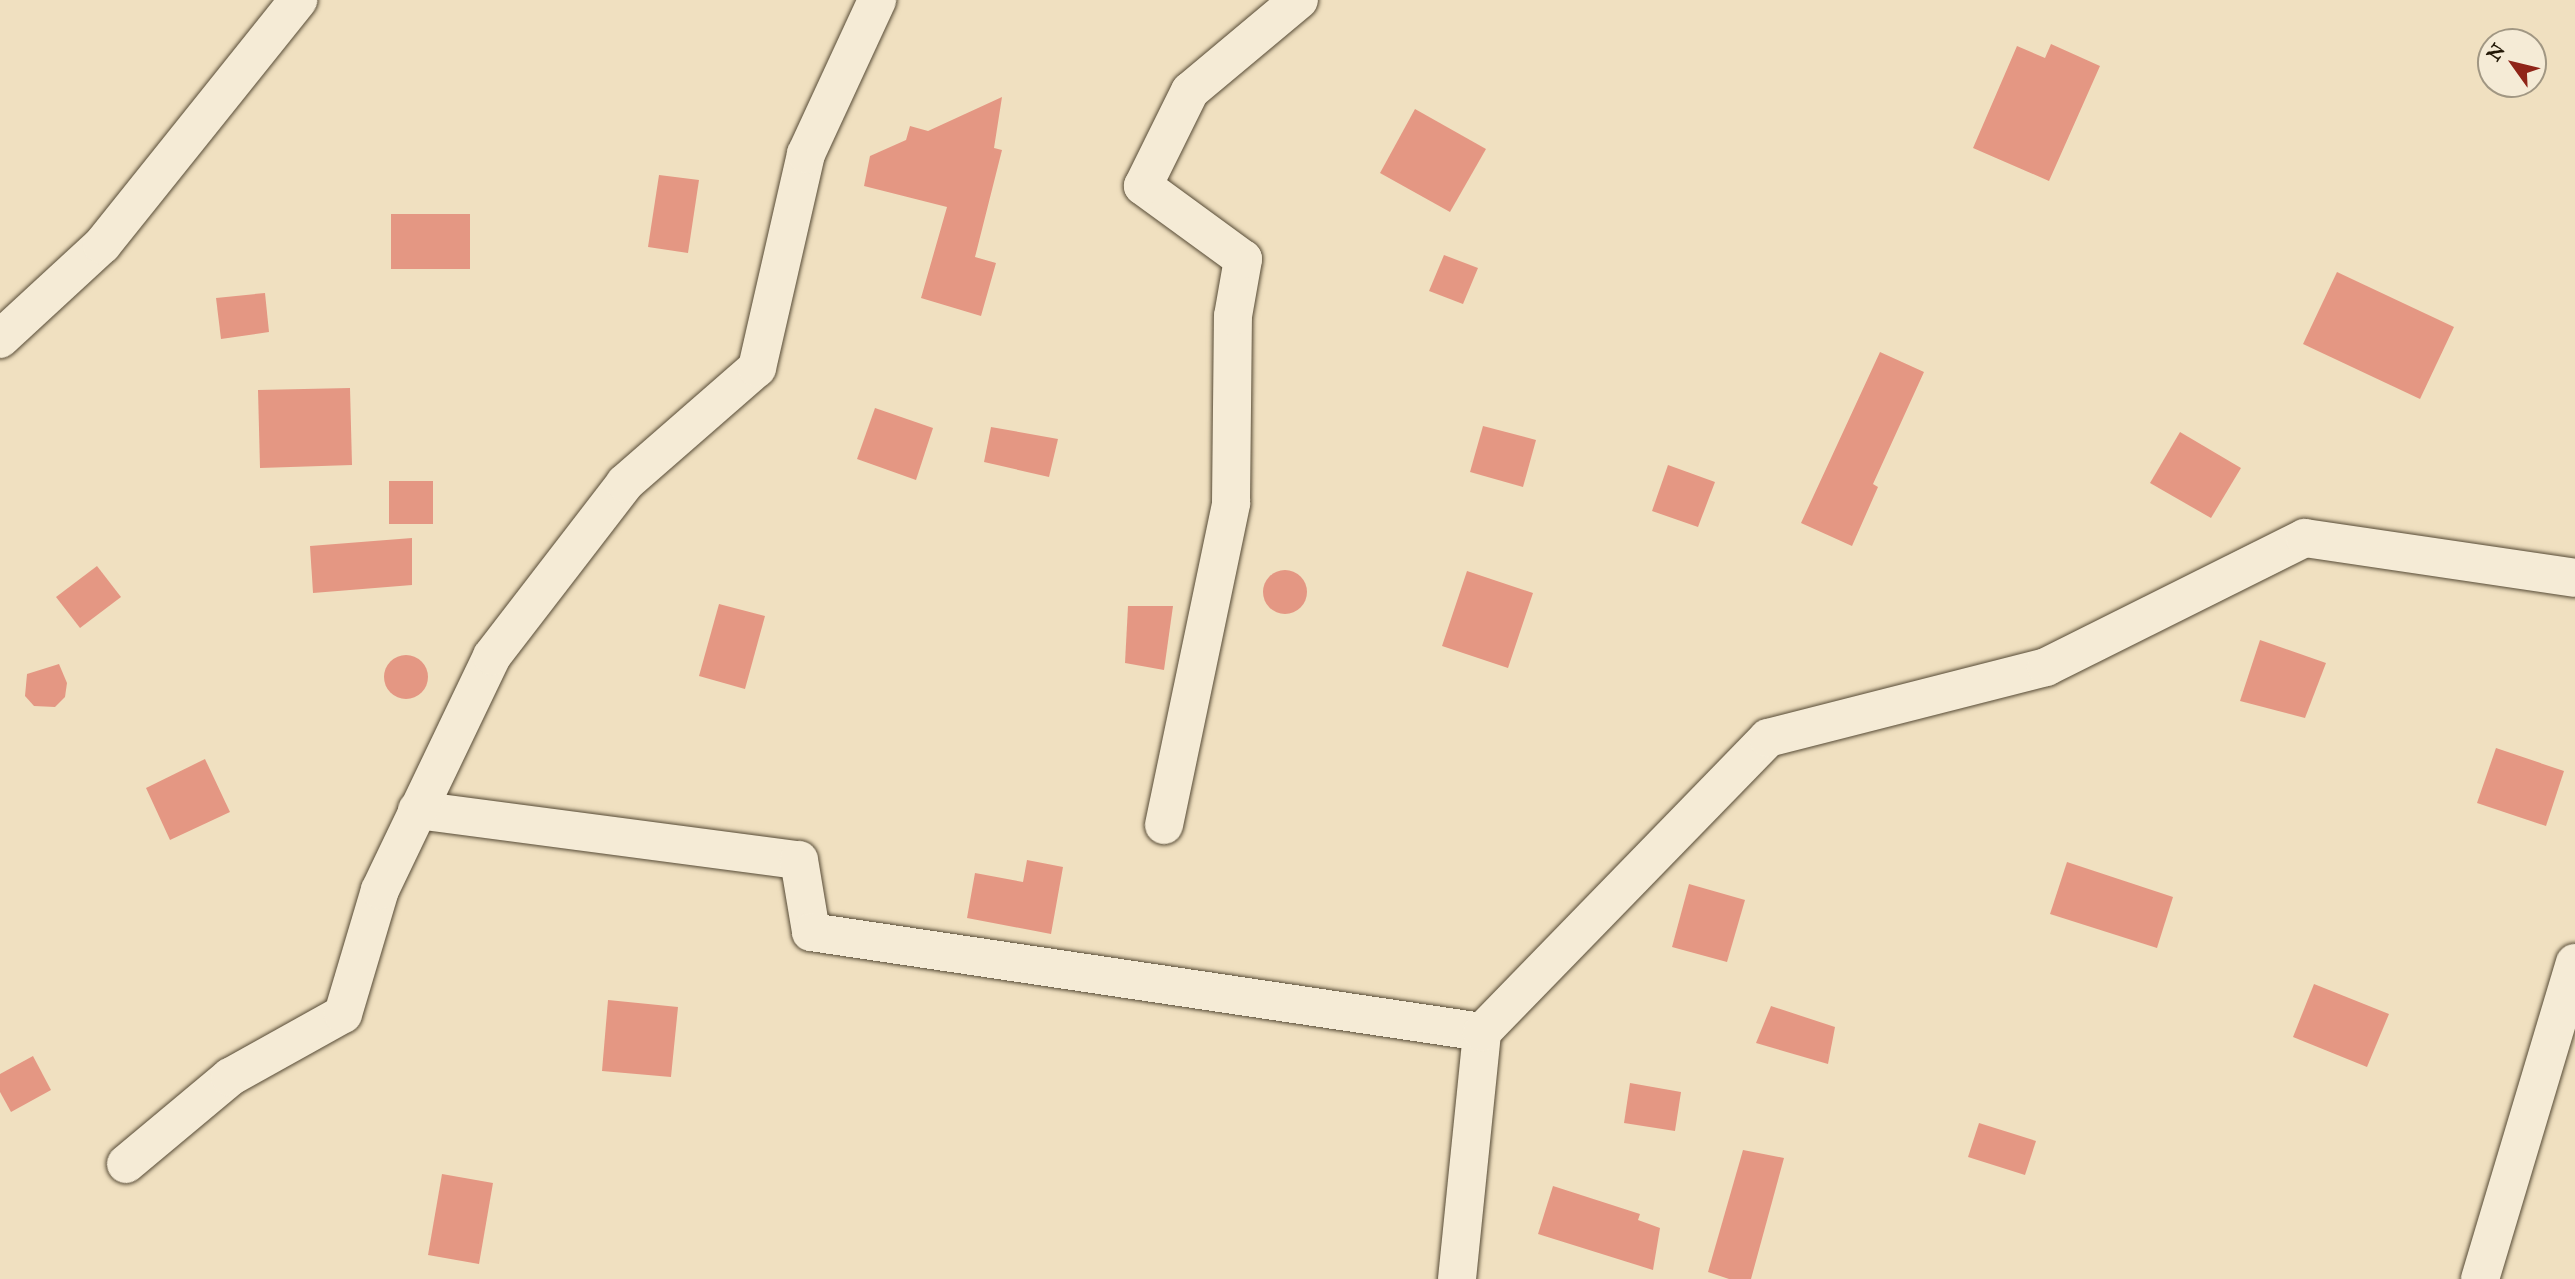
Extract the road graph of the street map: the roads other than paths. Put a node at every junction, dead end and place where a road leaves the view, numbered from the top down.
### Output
1 (298, 0) edge
2 (877, 0) edge
3 (1299, 0) edge
4 (0, 339) edge
5 (2575, 578) edge
6 (417, 810) junction
7 (1164, 825) dead end
8 (2575, 963) edge
9 (1482, 1032) junction
10 (126, 1164) dead end
11 (1457, 1279) edge
12 (2480, 1279) edge

1 - 4 street
2 - 6 street
3 - 7 street
5 - 9 street
6 - 9 street
6 - 10 street
8 - 12 street
9 - 11 street

